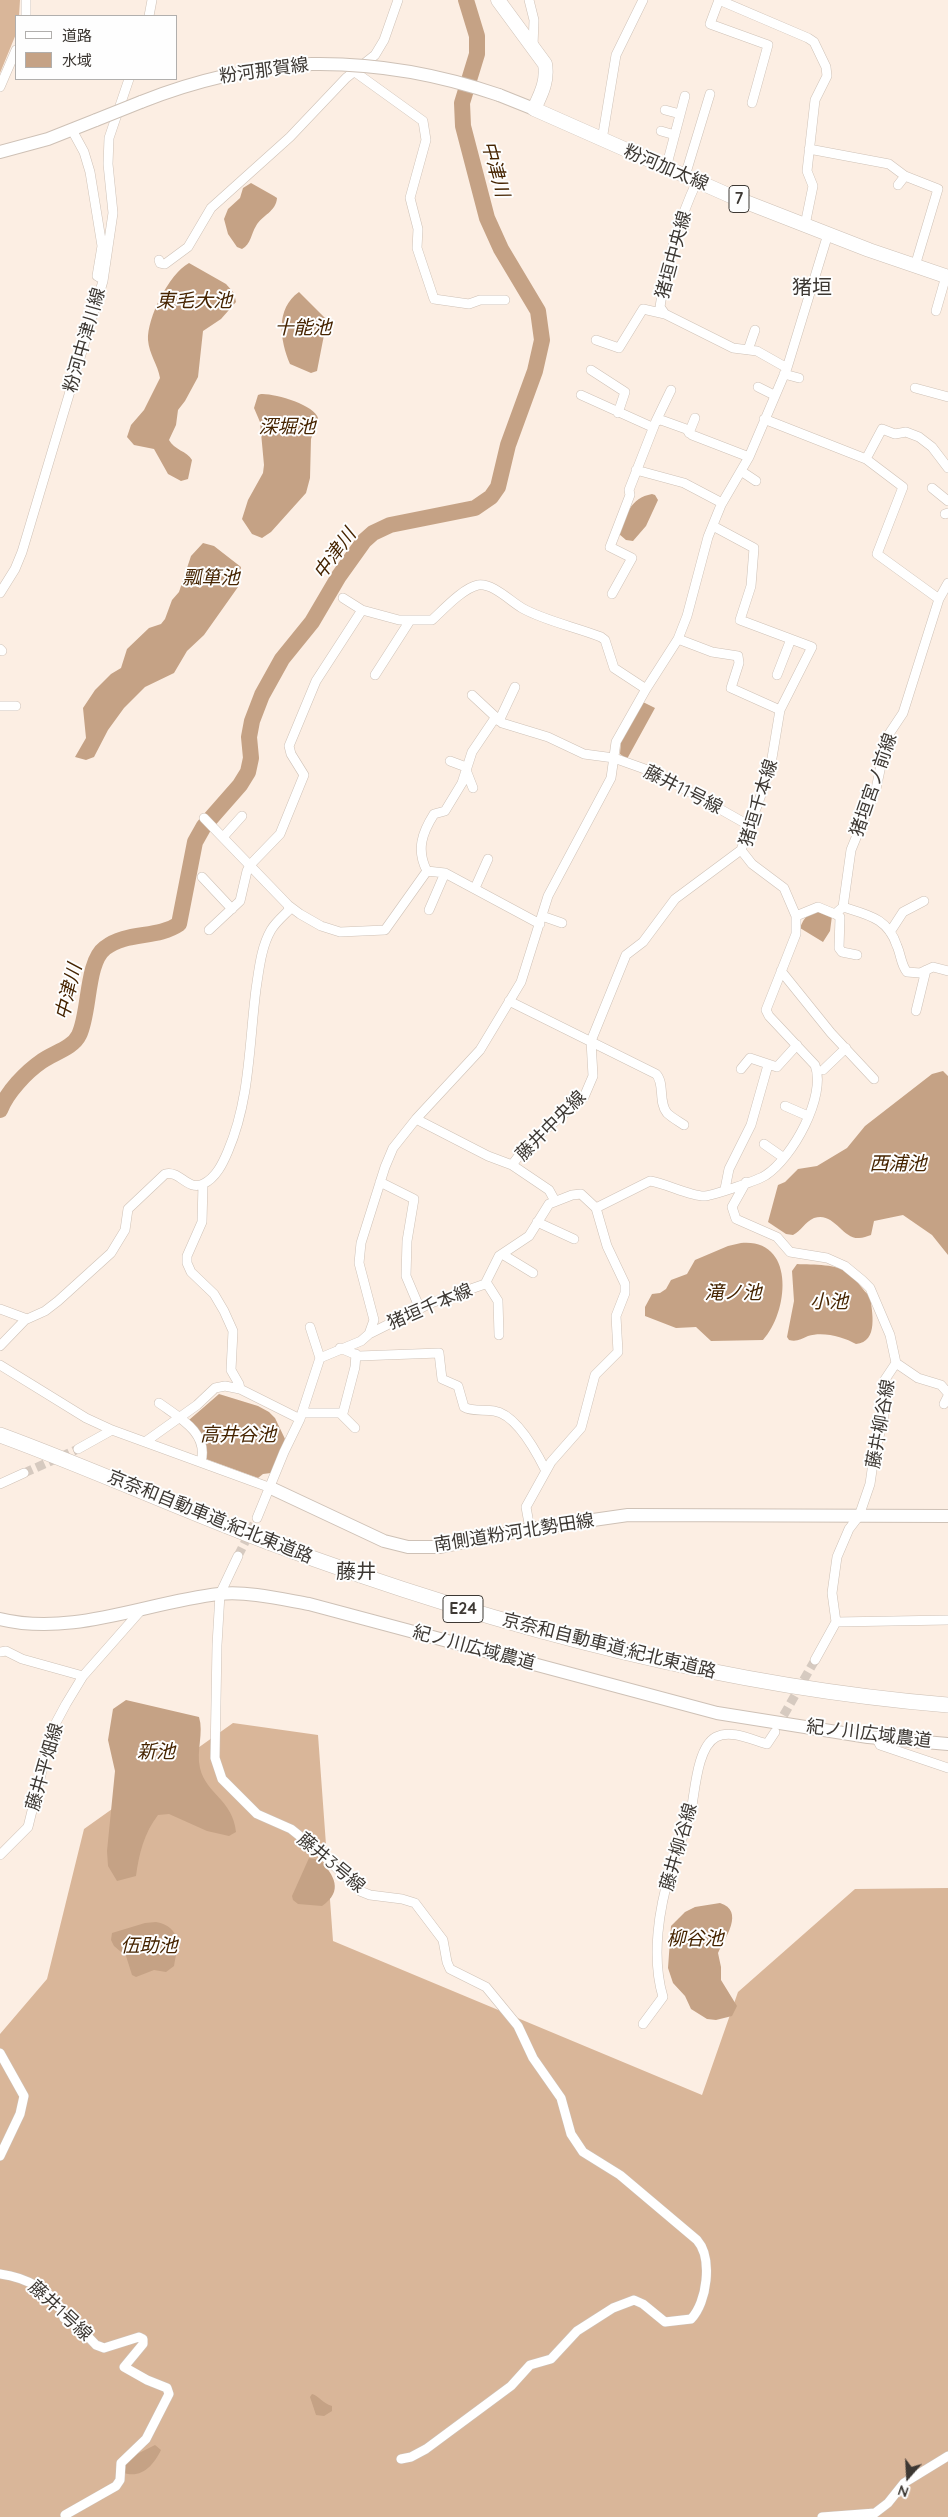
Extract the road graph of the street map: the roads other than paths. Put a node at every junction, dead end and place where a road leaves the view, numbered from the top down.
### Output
1 (26, 0) edge
2 (152, 0) edge
3 (398, 0) edge
4 (498, 0) edge
5 (529, 0) edge
6 (643, 0) edge
7 (719, 0) edge
8 (26, 15) edge
9 (149, 15) edge
10 (533, 46) junction
11 (15, 52) edge
12 (355, 72) junction
13 (129, 80) edge
14 (0, 87) edge
15 (710, 94) dead end
16 (685, 96) dead end
17 (752, 103) dead end
18 (534, 109) junction
19 (665, 110) dead end
20 (680, 114) junction
21 (72, 130) junction
22 (660, 131) dead end
23 (677, 138) junction
24 (602, 140) junction
25 (809, 148) junction
26 (0, 152) edge
27 (666, 168) junction
28 (905, 176) junction
29 (691, 179) junction
30 (898, 186) dead end
31 (805, 225) junction
32 (828, 234) junction
33 (159, 260) dead end
34 (915, 266) junction
35 (947, 276) edge
36 (103, 280) junction
37 (505, 300) dead end
38 (936, 311) dead end
39 (665, 314) junction
40 (755, 330) dead end
41 (596, 340) dead end
42 (748, 350) junction
43 (590, 370) dead end
44 (785, 371) junction
45 (799, 378) dead end
46 (758, 387) dead end
47 (915, 388) dead end
48 (671, 390) dead end
49 (581, 395) dead end
50 (774, 396) junction
51 (948, 397) edge
52 (618, 413) junction
53 (695, 418) dead end
54 (764, 419) junction
55 (654, 424) junction
56 (689, 433) junction
57 (749, 457) junction
58 (866, 459) junction
59 (948, 468) edge
60 (636, 470) junction
61 (741, 471) junction
62 (756, 481) dead end
63 (932, 488) dead end
64 (948, 501) edge
65 (722, 503) junction
66 (713, 526) junction
67 (948, 583) edge
68 (0, 593) edge
69 (612, 594) dead end
70 (343, 598) dead end
71 (939, 598) junction
72 (362, 610) junction
73 (410, 622) junction
74 (678, 639) junction
75 (791, 639) junction
76 (375, 675) dead end
77 (777, 675) dead end
78 (515, 687) dead end
79 (646, 689) junction
80 (472, 695) dead end
81 (0, 706) edge
82 (16, 706) dead end
83 (780, 710) junction
84 (497, 719) junction
85 (614, 758) junction
86 (450, 761) dead end
87 (466, 767) junction
88 (473, 788) dead end
89 (242, 816) dead end
90 (204, 818) dead end
91 (750, 826) junction
92 (222, 835) junction
93 (741, 850) junction
94 (488, 859) dead end
95 (250, 865) junction
96 (427, 870) junction
97 (445, 874) junction
98 (202, 876) dead end
99 (475, 888) junction
100 (924, 901) dead end
101 (288, 905) junction
102 (843, 907) junction
103 (232, 909) junction
104 (429, 910) dead end
105 (836, 914) junction
106 (796, 916) junction
107 (541, 920) junction
108 (562, 923) dead end
109 (209, 930) dead end
110 (890, 932) junction
111 (857, 955) dead end
112 (926, 970) junction
113 (781, 971) junction
114 (948, 971) edge
115 (509, 1001) junction
116 (916, 1011) dead end
117 (591, 1043) junction
118 (796, 1045) junction
119 (846, 1048) junction
120 (768, 1065) junction
121 (741, 1069) dead end
122 (823, 1070) dead end
123 (874, 1079) dead end
124 (785, 1106) dead end
125 (808, 1116) junction
126 (416, 1120) junction
127 (684, 1125) dead end
128 (764, 1144) dead end
129 (784, 1158) junction
130 (512, 1165) junction
131 (380, 1182) junction
132 (746, 1182) junction
133 (203, 1184) junction
134 (725, 1189) junction
135 (555, 1202) junction
136 (596, 1208) junction
137 (537, 1222) junction
138 (574, 1239) dead end
139 (502, 1254) junction
140 (533, 1273) dead end
141 (486, 1282) junction
142 (420, 1308) junction
143 (0, 1310) edge
144 (27, 1319) junction
145 (310, 1327) dead end
146 (369, 1334) junction
147 (499, 1335) dead end
148 (0, 1346) edge
149 (340, 1348) junction
150 (356, 1354) junction
151 (320, 1358) junction
152 (896, 1363) junction
153 (0, 1365) edge
154 (240, 1389) junction
155 (947, 1398) edge
156 (159, 1403) dead end
157 (462, 1403) junction
158 (340, 1413) junction
159 (462, 1415) dead end
160 (301, 1416) junction
161 (178, 1417) junction
162 (355, 1428) dead end
163 (112, 1430) junction
164 (0, 1435) edge
165 (145, 1442) junction
166 (78, 1449) tunnel mouth
167 (201, 1462) junction
168 (546, 1472) junction
169 (24, 1473) tunnel mouth
170 (0, 1484) edge
171 (271, 1488) junction
172 (859, 1516) junction
173 (948, 1516) edge
174 (257, 1518) tunnel mouth
175 (530, 1529) junction
176 (238, 1556) tunnel mouth
177 (220, 1594) junction
178 (143, 1608) junction
179 (0, 1619) edge
180 (948, 1620) edge
181 (836, 1622) junction
182 (0, 1652) edge
183 (815, 1660) tunnel mouth
184 (83, 1676) junction
185 (948, 1705) edge
186 (58, 1719) junction
187 (48, 1726) dead end
188 (775, 1732) tunnel mouth
189 (876, 1738) junction
190 (948, 1744) edge
191 (948, 1768) edge
192 (0, 1855) edge
193 (643, 2024) dead end
194 (0, 2053) edge
195 (0, 2156) edge
196 (0, 2274) edge
197 (948, 2456) edge
198 (401, 2459) dead end
199 (65, 2515) dead end
200 (822, 2517) edge

1 - 8 street
2 - 9 street
3 - 12 street
4 - 10 main road
5 - 10 street
6 - 24 street
7 - 17 street
7 - 25 street
10 - 18 main road
11 - 14 street
12 - 33 street
12 - 37 street
13 - 36 street, 粉河中津川線
15 - 29 street, 猪垣中央線
16 - 20 street
18 - 21 street, 粉河那賀線, bridge
18 - 24 main road, 粉河加太線 / 7
19 - 20 street
20 - 23 street
21 - 26 street, 粉河那賀線
21 - 36 street
22 - 23 street
23 - 27 street
24 - 27 main road, 粉河加太線 / 7
25 - 28 street
25 - 31 street
27 - 29 main road, 粉河加太線 / 7
28 - 30 street
28 - 34 street
29 - 31 main road, 粉河加太線 / 7
29 - 39 street, 猪垣中央線
31 - 32 main road, 粉河加太線 / 7
32 - 34 main road, 粉河加太線 / 7
32 - 44 street
34 - 35 main road, 粉河加太線 / 7
35 - 38 street
36 - 68 street, 粉河中津川線
39 - 41 street
39 - 42 street, 猪垣中央線
40 - 42 street
42 - 44 street, 猪垣中央線
43 - 52 street
44 - 45 street, 猪垣中央線
44 - 50 street
46 - 50 street
47 - 51 street
48 - 55 street
49 - 52 street
50 - 54 street
52 - 55 street
53 - 56 street
54 - 57 street
54 - 58 street
55 - 56 street
55 - 60 street
56 - 57 street
57 - 61 street
58 - 59 street
58 - 71 street
60 - 65 street
60 - 69 street
61 - 62 street
61 - 65 street
63 - 64 street
65 - 66 street
66 - 74 street
66 - 75 street
67 - 71 street, 猪垣宮ノ前線
70 - 72 street
71 - 102 street, 猪垣宮ノ前線
72 - 73 street
72 - 95 street
73 - 76 street
73 - 79 street
74 - 79 street
74 - 83 street
75 - 77 street
75 - 83 street, 猪垣千本線
78 - 84 street
79 - 85 street
80 - 84 street
81 - 82 street
83 - 91 street, 猪垣千本線
84 - 85 street, 藤井11号線
84 - 87 street
85 - 91 street, 藤井11号線
85 - 107 street
86 - 87 street
87 - 88 street
87 - 96 street
89 - 92 street
90 - 92 street
91 - 93 street, 猪垣千本線
92 - 95 street
93 - 106 street, 猪垣千本線
93 - 117 street, 藤井中央線
94 - 99 street
95 - 101 street
95 - 103 street
96 - 97 street
96 - 101 street
97 - 99 street
97 - 104 street
98 - 103 street
99 - 107 street
100 - 110 street
101 - 133 street
102 - 105 street
102 - 110 street
103 - 109 street
105 - 106 street
105 - 111 street
106 - 113 street, 猪垣千本線
107 - 108 street
107 - 115 street
110 - 112 street
112 - 114 street
112 - 116 street
113 - 118 street, 猪垣千本線
113 - 119 street
115 - 117 street
115 - 126 street
117 - 127 street
117 - 130 street, 藤井中央線
118 - 120 street
118 - 125 street, 猪垣千本線
119 - 122 street
119 - 123 street
120 - 121 street
120 - 134 street
124 - 125 street
125 - 129 street, 猪垣千本線
126 - 130 street
126 - 131 street
128 - 129 street
129 - 132 street, 猪垣千本線
130 - 135 street, 藤井中央線
131 - 142 street
131 - 146 street
132 - 134 street, 猪垣千本線
132 - 152 street, 藤井柳谷線
133 - 144 street
133 - 154 street
134 - 136 street, 猪垣千本線
135 - 136 street, 猪垣千本線
135 - 137 street, 猪垣千本線
136 - 168 street
137 - 138 street
137 - 139 street, 猪垣千本線
139 - 140 street
139 - 141 street, 猪垣千本線
141 - 142 street, 猪垣千本線
141 - 147 street
142 - 146 street, 猪垣千本線
143 - 144 street
144 - 148 street
145 - 151 street
146 - 149 street, 猪垣千本線
149 - 150 street
149 - 151 street, 猪垣千本線
150 - 157 street
150 - 158 street
151 - 160 street
152 - 155 street
152 - 172 street, 藤井柳谷線
153 - 163 street, 南側道粉河北勢田線
154 - 160 street
154 - 161 street
156 - 161 street
157 - 159 street
157 - 168 street
158 - 160 street
158 - 162 street
160 - 171 street
161 - 165 street
161 - 167 street
163 - 165 street, 南側道粉河北勢田線
163 - 166 street
164 - 185 highway, 京奈和自動車道;紀北東道路 / E24
165 - 167 street, 南側道粉河北勢田線
167 - 171 street, 南側道粉河北勢田線
168 - 175 street
169 - 170 street
171 - 174 street
171 - 175 street, 南側道粉河北勢田線
172 - 173 street, 南側道粉河北勢田線
172 - 175 street, 南側道粉河北勢田線
172 - 181 street, 藤井柳谷線
176 - 177 street
177 - 178 street, 紀ノ川広域農道
177 - 189 street, 紀ノ川広域農道
177 - 198 street, 藤井3号線
178 - 179 street, 紀ノ川広域農道
178 - 184 street, 藤井平畑線
180 - 181 street
181 - 183 street
182 - 184 street
184 - 186 street, 藤井平畑線
186 - 187 street
186 - 192 street, 藤井平畑線
188 - 193 street, 藤井柳谷線
189 - 190 street, 紀ノ川広域農道
189 - 191 street
194 - 195 street
196 - 199 street, 藤井1号線
197 - 200 street

